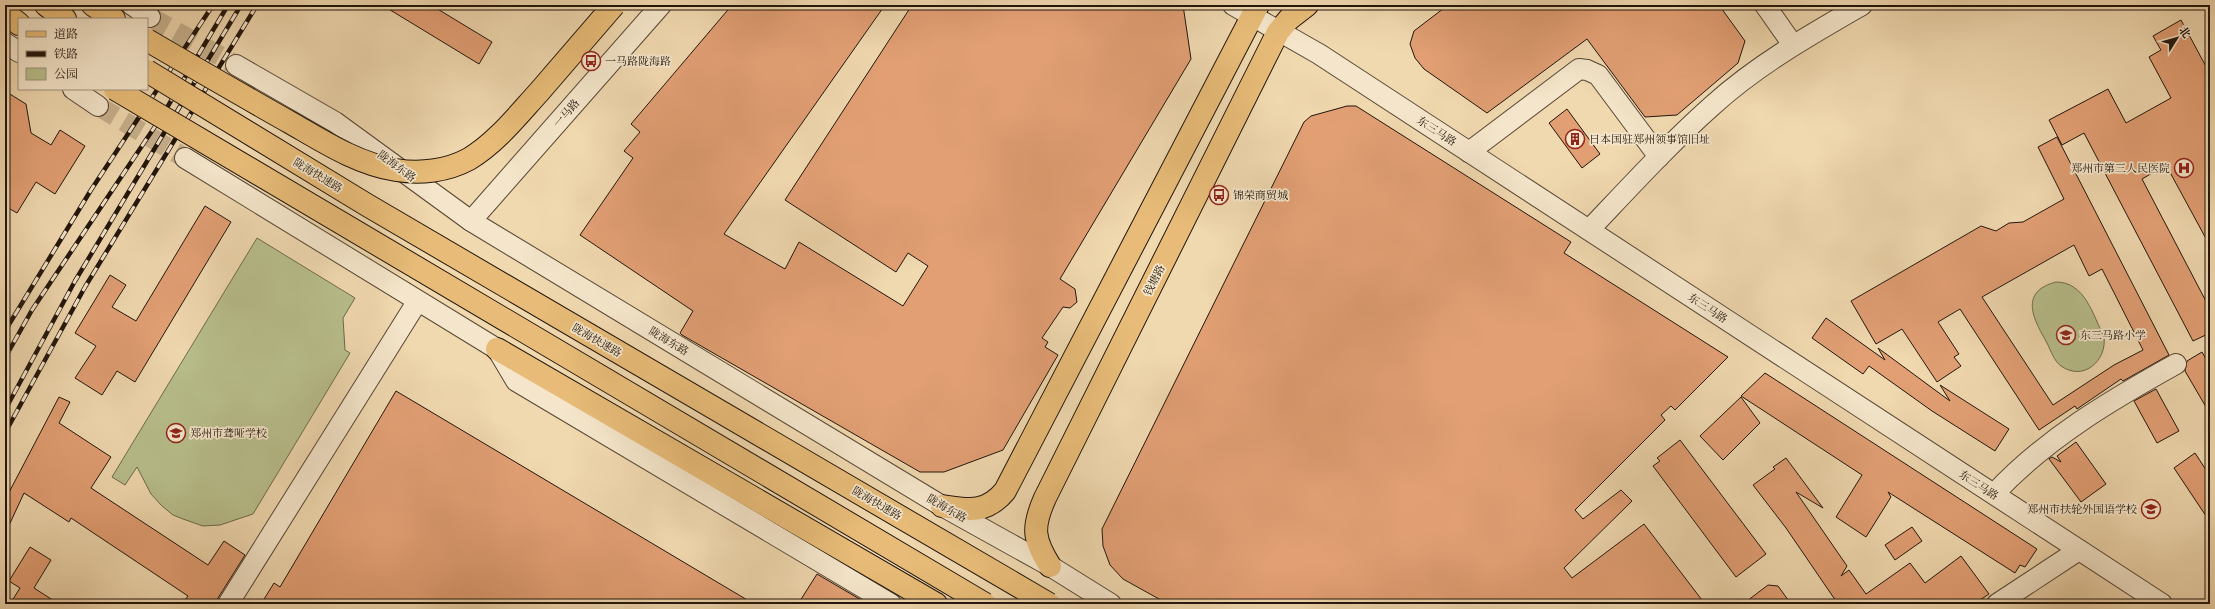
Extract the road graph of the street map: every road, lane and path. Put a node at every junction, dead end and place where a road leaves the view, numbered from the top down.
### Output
1 (46, 5) edge
2 (93, 5) edge
3 (132, 5) edge
4 (614, 5) edge
5 (662, 5) edge
6 (1307, 5) edge
7 (1765, 5) edge
8 (1862, 5) edge
9 (1247, 9) edge
10 (5, 13) edge
11 (150, 16) dead end
12 (64, 18) edge
13 (112, 18) edge
14 (18, 23) edge
15 (1278, 32) junction
16 (148, 41) edge
17 (5, 43) edge
18 (1793, 45) junction
19 (18, 51) edge
20 (236, 65) tunnel mouth
21 (148, 72) edge
22 (74, 90) edge
23 (117, 90) edge
24 (98, 106) tunnel mouth
25 (1469, 152) junction
26 (1659, 157) junction
27 (185, 158) tunnel mouth
28 (471, 222) junction
29 (1589, 230) junction
30 (417, 302) junction
31 (497, 349) junction
32 (2176, 364) dead end
33 (1994, 494) junction
34 (942, 506) junction
35 (2079, 550) junction
36 (1050, 566) junction
37 (228, 604) edge
38 (890, 604) edge
39 (936, 604) edge
40 (985, 604) edge
41 (1049, 604) edge
42 (1111, 604) edge
43 (1997, 604) edge
44 (2162, 604) edge

1 - 12 main road
2 - 13 main road
3 - 11 street
4 - 16 main road, bridge
5 - 28 street, 一马路
6 - 15 main road, 钱塘路
7 - 18 street
8 - 18 street
9 - 15 street, 东三马路
9 - 34 main road
10 - 14 main road
15 - 25 street, 东三马路
15 - 36 main road, 钱塘路
17 - 19 street
18 - 26 street
20 - 28 street, 陇海东路
21 - 41 main road, 陇海快速路, bridge
22 - 24 street
23 - 40 main road, bridge
25 - 26 street
25 - 29 street, 东三马路
26 - 29 street
27 - 30 street
28 - 34 street, 陇海东路
29 - 33 street, 东三马路
30 - 31 street
30 - 37 street
31 - 38 street
31 - 39 main road
32 - 33 street
33 - 35 street, 东三马路
34 - 36 street, 陇海东路
35 - 43 street
35 - 44 street, 东三马路
36 - 42 street, 陇海东路

